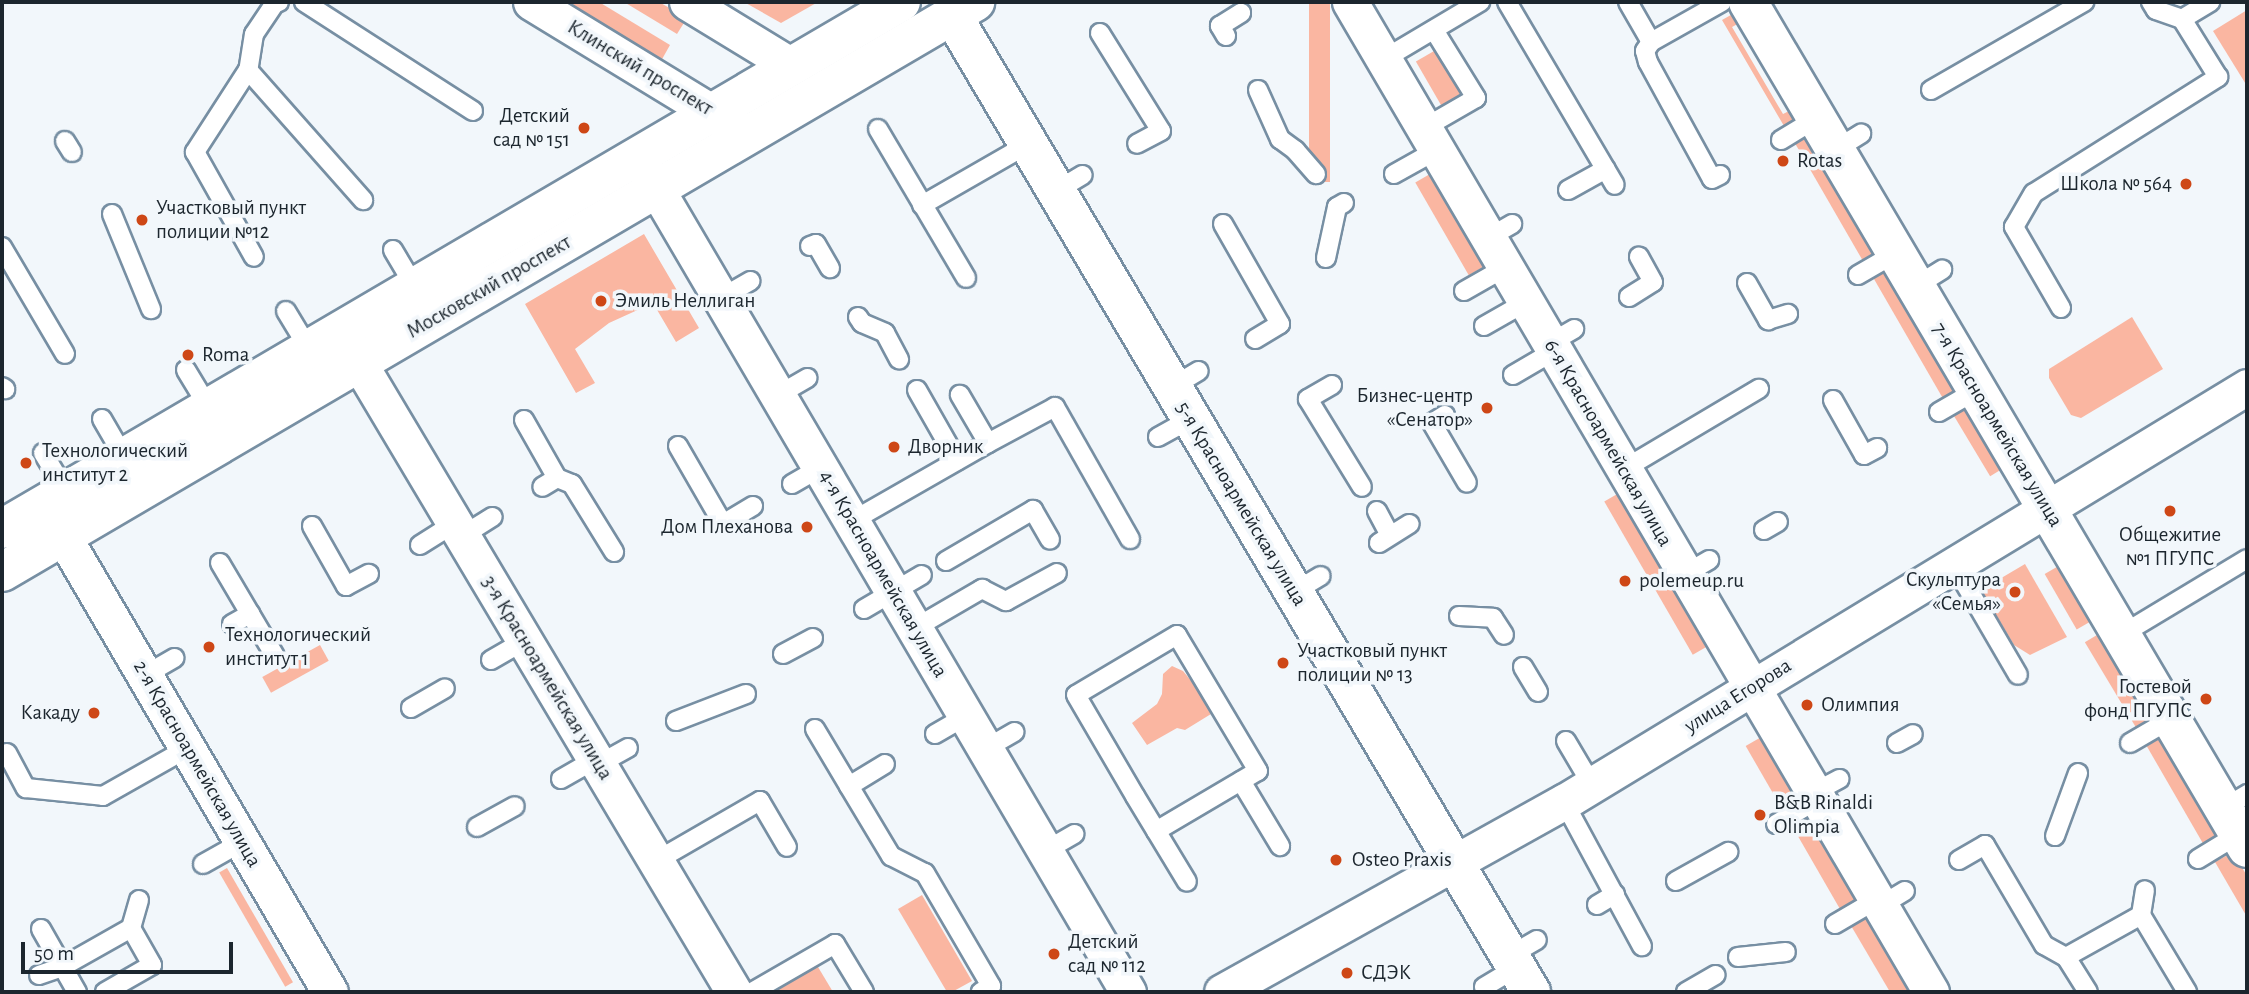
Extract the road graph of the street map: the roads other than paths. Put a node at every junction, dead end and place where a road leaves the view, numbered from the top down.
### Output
1 (279, 2) edge
2 (304, 2) edge
3 (531, 2) edge
4 (687, 2) edge
5 (901, 2) edge
6 (1350, 2) edge
7 (1480, 2) edge
8 (1507, 2) edge
9 (1628, 2) edge
10 (1722, 2) edge
11 (1748, 2) edge
12 (2084, 2) edge
13 (2151, 2) edge
14 (2210, 2) edge
15 (957, 6) edge
16 (1241, 13) dead end
17 (2182, 19) junction
18 (1434, 30) junction
19 (1100, 33) dead end
20 (1226, 36) dead end
21 (1651, 42) junction
22 (1384, 59) junction
23 (792, 66) junction
24 (248, 70) junction
25 (1258, 90) dead end
26 (1931, 90) dead end
27 (473, 111) dead end
28 (712, 113) junction
29 (878, 130) dead end
30 (1838, 134) junction
31 (749, 135) junction
32 (1430, 139) junction
33 (1781, 140) dead end
34 (1028, 144) junction
35 (1137, 144) dead end
36 (1606, 169) junction
37 (647, 173) junction
38 (1316, 174) dead end
39 (1394, 174) dead end
40 (1720, 175) dead end
41 (1615, 185) dead end
42 (1568, 190) dead end
43 (363, 200) dead end
44 (1344, 203) dead end
45 (922, 205) junction
46 (112, 214) dead end
47 (1223, 224) dead end
48 (2014, 227) junction
49 (1997, 236) dead end
50 (810, 246) dead end
51 (2, 247) edge
52 (393, 250) dead end
53 (1896, 253) junction
54 (254, 257) dead end
55 (1639, 257) dead end
56 (1326, 258) dead end
57 (1506, 267) junction
58 (830, 268) dead end
59 (1858, 275) dead end
60 (966, 278) dead end
61 (1747, 283) dead end
62 (415, 287) junction
63 (1464, 291) dead end
64 (1629, 297) dead end
65 (1526, 302) junction
66 (2061, 308) dead end
67 (151, 309) dead end
68 (286, 312) dead end
69 (1788, 314) dead end
70 (858, 317) dead end
71 (1484, 326) dead end
72 (885, 333) junction
73 (1255, 339) dead end
74 (1560, 341) junction
75 (868, 343) dead end
76 (342, 347) junction
77 (65, 354) dead end
78 (900, 359) dead end
79 (186, 370) dead end
80 (1513, 375) dead end
81 (1332, 385) dead end
82 (2247, 387) edge
83 (1759, 389) dead end
84 (917, 390) dead end
85 (1977, 390) junction
86 (960, 395) dead end
87 (1833, 400) dead end
88 (209, 408) junction
89 (1939, 412) dead end
90 (1445, 415) dead end
91 (102, 419) dead end
92 (1191, 419) junction
93 (524, 420) dead end
94 (1158, 437) dead end
95 (988, 443) junction
96 (678, 446) dead end
97 (1877, 448) dead end
98 (43, 453) dead end
99 (124, 457) junction
100 (957, 460) junction
101 (1623, 469) junction
102 (1467, 483) dead end
103 (1362, 487) dead end
104 (753, 506) dead end
105 (2048, 510) junction
106 (1377, 511) dead end
107 (56, 514) junction
108 (493, 517) dead end
109 (852, 521) junction
110 (1409, 524) dead end
111 (312, 526) dead end
112 (2, 529) edge
113 (459, 529) junction
114 (1130, 539) dead end
115 (1050, 540) dead end
116 (420, 544) dead end
117 (614, 552) dead end
118 (2247, 559) edge
119 (946, 561) dead end
120 (220, 563) dead end
121 (1954, 565) junction
122 (2, 572) edge
123 (1057, 573) dead end
124 (369, 574) dead end
125 (908, 583) junction
126 (864, 609) dead end
127 (250, 614) junction
128 (1459, 616) dead end
129 (232, 624) dead end
130 (915, 628) junction
131 (1504, 635) dead end
132 (2121, 635) junction
133 (813, 638) dead end
134 (525, 640) junction
135 (783, 654) dead end
136 (275, 656) dead end
137 (175, 658) dead end
138 (491, 660) dead end
139 (1523, 667) dead end
140 (145, 675) junction
141 (2018, 675) dead end
142 (445, 688) dead end
143 (1751, 688) junction
144 (1538, 692) dead end
145 (746, 694) dead end
146 (411, 708) dead end
147 (966, 716) junction
148 (2171, 719) junction
149 (676, 722) dead end
150 (815, 729) dead end
151 (935, 734) dead end
152 (1913, 734) dead end
153 (1566, 741) dead end
154 (1897, 743) dead end
155 (2130, 743) dead end
156 (188, 748) junction
157 (7, 754) dead end
158 (607, 757) junction
159 (885, 764) dead end
160 (2078, 773) dead end
161 (561, 779) dead end
162 (1241, 781) junction
163 (849, 786) junction
164 (1823, 790) junction
165 (1578, 793) junction
166 (514, 806) dead end
167 (2239, 821) edge
168 (1776, 824) dead end
169 (477, 827) dead end
170 (1156, 831) junction
171 (2055, 836) dead end
172 (242, 842) junction
173 (1280, 846) dead end
174 (787, 847) dead end
175 (1728, 852) dead end
176 (2198, 859) dead end
177 (1959, 860) dead end
178 (656, 861) junction
179 (202, 864) dead end
180 (1455, 865) junction
181 (1676, 881) dead end
182 (1187, 882) dead end
183 (2145, 890) dead end
184 (1615, 894) junction
185 (1887, 899) junction
186 (139, 900) dead end
187 (1597, 905) dead end
188 (2141, 915) junction
189 (1835, 924) dead end
190 (131, 928) junction
191 (41, 929) dead end
192 (1642, 946) dead end
193 (1786, 952) dead end
194 (1738, 957) dead end
195 (2066, 957) junction
196 (1523, 964) edge
197 (62, 967) junction
198 (39, 975) dead end
199 (1716, 975) dead end
200 (1261, 983) edge
201 (1484, 987) dead end
202 (77, 992) edge
203 (105, 992) edge
204 (330, 992) edge
205 (734, 992) edge
206 (752, 992) edge
207 (864, 992) edge
208 (981, 992) edge
209 (1128, 992) edge
210 (1222, 992) edge
211 (1686, 992) edge
212 (1931, 992) edge
213 (2088, 992) edge
214 (2187, 992) edge

1 - 24 lane
2 - 27 lane
3 - 28 street, Клинский проспект
4 - 23 street
5 - 23 main road, Московский проспект
6 - 22 street, 6-я Красноармейская улица
7 - 18 lane
8 - 36 lane
9 - 21 lane
10 - 21 lane
11 - 30 main road, 7-я Красноармейская улица
12 - 26 lane
13 - 17 lane
14 - 17 lane
15 - 31 main road, Московский проспект
15 - 34 main road, 5-я Красноармейская улица
16 - 20 lane
17 - 48 lane
18 - 22 lane
18 - 32 lane
19 - 35 lane
21 - 40 lane
22 - 32 street, 6-я Красноармейская улица
23 - 28 main road, Московский проспект
23 - 31 lane
24 - 43 lane
24 - 54 lane
25 - 38 lane
28 - 31 street, Клинский проспект
28 - 37 main road, Московский проспект
29 - 45 lane
30 - 33 lane
30 - 53 main road, 7-я Красноармейская улица
31 - 37 main road, Московский проспект
32 - 39 lane
32 - 57 street, 6-я Красноармейская улица
34 - 45 lane
34 - 92 main road, 5-я Красноармейская улица
36 - 41 lane
36 - 42 lane
37 - 62 main road, Московский проспект
37 - 76 main road, Московский проспект
37 - 109 street, 4-я Красноармейская улица
44 - 56 lane
45 - 60 lane
46 - 67 lane
47 - 73 lane
48 - 49 lane
48 - 66 lane
50 - 58 lane
51 - 77 lane
52 - 62 lane
53 - 59 lane
53 - 85 main road, 7-я Красноармейская улица
55 - 64 lane
57 - 63 lane
57 - 65 street, 6-я Красноармейская улица
61 - 69 lane
62 - 76 main road, Московский проспект
65 - 71 lane
65 - 74 street, 6-я Красноармейская улица
68 - 76 lane
70 - 72 lane
72 - 75 lane
72 - 78 lane
74 - 80 lane
74 - 101 street, 6-я Красноармейская улица
76 - 88 main road, Московский проспект
76 - 107 main road, Московский проспект
76 - 113 street, 3-я Красноармейская улица
79 - 88 lane
81 - 103 lane
82 - 105 street, улица Егорова
83 - 101 lane
84 - 100 lane
85 - 89 lane
85 - 105 main road, 7-я Красноармейская улица
86 - 95 lane
87 - 97 lane
88 - 99 main road, Московский проспект
90 - 102 lane
91 - 99 lane
92 - 94 lane
92 - 180 main road, 5-я Красноармейская улица
93 - 117 lane
95 - 100 lane
95 - 114 lane
96 - 104 lane
98 - 107 lane
99 - 107 main road, Московский проспект
100 - 109 lane
101 - 143 street, 6-я Красноармейская улица
105 - 121 street, улица Егорова
105 - 132 main road, 7-я Красноармейская улица
106 - 110 lane
107 - 112 main road, Московский проспект
107 - 122 main road, Московский проспект
107 - 140 street, 2-я Красноармейская улица
108 - 113 lane
109 - 125 street, 4-я Красноармейская улица
111 - 124 lane
113 - 116 lane
113 - 134 street, 3-я Красноармейская улица
115 - 119 lane
118 - 132 lane
120 - 127 lane
121 - 141 lane
121 - 143 street, улица Егорова
123 - 130 lane
125 - 126 lane
125 - 130 street, 4-я Красноармейская улица
127 - 129 lane
127 - 136 lane
128 - 131 lane
130 - 147 street, 4-я Красноармейская улица
132 - 148 main road, 7-я Красноармейская улица
133 - 135 lane
134 - 138 lane
134 - 158 street, 3-я Красноармейская улица
137 - 140 lane
139 - 144 lane
140 - 156 street, 2-я Красноармейская улица
142 - 146 lane
143 - 164 street, 6-я Красноармейская улица
143 - 165 street, улица Егорова
145 - 149 lane
147 - 151 lane
147 - 209 street, 4-я Красноармейская улица
148 - 155 lane
148 - 167 main road, 7-я Красноармейская улица
150 - 163 lane
152 - 154 lane
153 - 165 lane
156 - 157 lane
156 - 172 street, 2-я Красноармейская улица
158 - 161 lane
158 - 178 street, 3-я Красноармейская улица
159 - 163 lane
160 - 171 lane
162 - 170 lane
162 - 170 lane
162 - 173 lane
163 - 208 lane
164 - 168 lane
164 - 185 street, 6-я Красноармейская улица
165 - 180 street, улица Егорова
165 - 184 lane
166 - 169 lane
167 - 176 lane
170 - 182 lane
172 - 179 lane
172 - 204 street, 2-я Красноармейская улица
174 - 178 lane
175 - 181 lane
177 - 195 lane
178 - 205 street, 3-я Красноармейская улица
180 - 196 main road, 5-я Красноармейская улица
180 - 200 street, улица Егорова
183 - 188 lane
184 - 187 lane
184 - 192 lane
185 - 189 lane
185 - 212 street, 6-я Красноармейская улица
186 - 190 lane
188 - 195 lane
188 - 214 lane
190 - 197 lane
190 - 203 lane
191 - 197 lane
193 - 194 lane
195 - 213 lane
196 - 201 lane
197 - 198 lane
197 - 202 lane
199 - 211 lane
200 - 210 street, улица Егорова
206 - 207 lane

